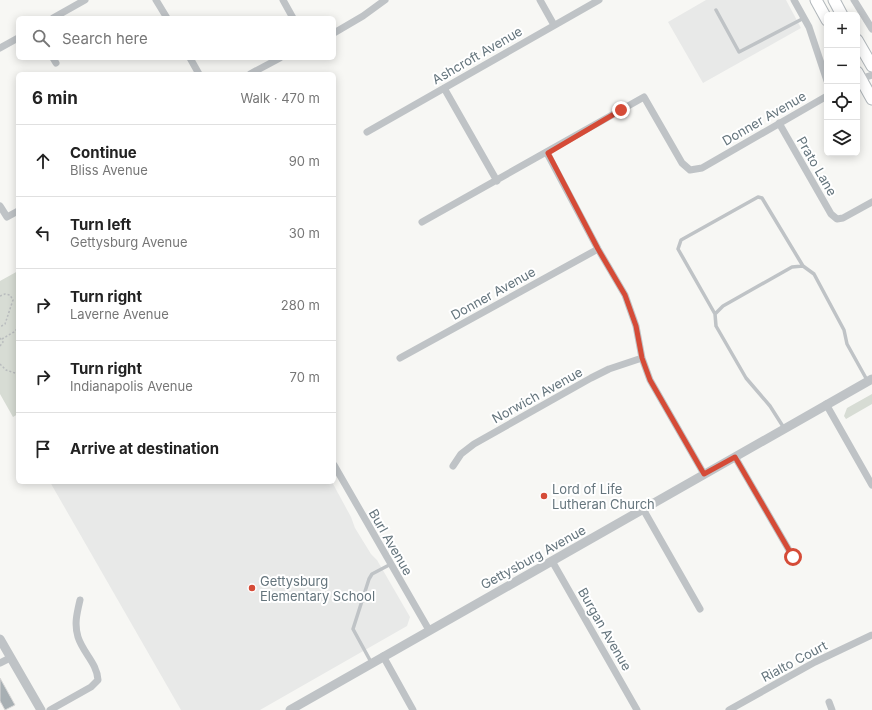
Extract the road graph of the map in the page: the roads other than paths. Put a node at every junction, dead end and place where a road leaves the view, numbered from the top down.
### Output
1 (85, 0) edge
2 (156, 0) edge
3 (283, 0) edge
4 (385, 0) edge
5 (540, 0) edge
6 (599, 0) edge
7 (794, 0) edge
8 (816, 0) edge
9 (834, 0) edge
10 (854, 0) edge
11 (716, 10) dead end
12 (840, 12) edge
13 (824, 15) edge
14 (57, 16) edge
15 (166, 16) edge
16 (292, 16) edge
17 (804, 18) junction
18 (554, 25) junction
19 (872, 29) edge
20 (336, 32) edge
21 (16, 39) edge
22 (860, 45) edge
23 (0, 48) edge
24 (191, 60) edge
25 (276, 60) edge
26 (872, 66) edge
27 (198, 72) edge
28 (254, 72) edge
29 (824, 72) edge
30 (872, 76) edge
31 (860, 77) edge
32 (860, 80) edge
33 (444, 88) junction
34 (824, 98) edge
35 (872, 99) edge
36 (779, 123) junction
37 (368, 132) dead end
38 (548, 153) junction
39 (497, 181) junction
40 (872, 202) edge
41 (0, 206) edge
42 (16, 212) edge
43 (422, 222) dead end
44 (598, 249) junction
45 (804, 266) junction
46 (715, 314) junction
47 (400, 358) dead end
48 (642, 358) junction
49 (870, 380) edge
50 (826, 404) junction
51 (784, 428) junction
52 (735, 457) junction
53 (453, 466) dead end
54 (336, 468) edge
55 (704, 474) junction
56 (872, 485) edge
57 (643, 509) junction
58 (793, 557) dead end
59 (552, 561) junction
60 (391, 564) junction
61 (80, 600) dead end
62 (700, 609) dead end
63 (429, 630) junction
64 (872, 635) edge
65 (0, 639) edge
66 (384, 656) junction
67 (10, 658) junction
68 (0, 663) edge
69 (372, 663) junction
70 (829, 702) dead end
71 (41, 710) edge
72 (50, 710) edge
73 (290, 710) edge
74 (413, 710) edge
75 (637, 710) edge
76 (729, 710) edge
77 (832, 710) edge

1 - 14 street
2 - 15 street
3 - 16 street
4 - 20 street
5 - 18 street
6 - 18 street, Ashcroft Avenue
7 - 17 street
8 - 13 main road
9 - 12 main road
10 - 19 street
11 - 17 lane
17 - 29 street
18 - 33 street, Ashcroft Avenue
21 - 23 street
22 - 26 main road
24 - 27 street
25 - 28 street
30 - 31 street
32 - 35 main road
33 - 37 street, Ashcroft Avenue
33 - 39 street
34 - 36 street, Donner Avenue
36 - 38 street, Donner Avenue
36 - 40 street, Prato Lane
38 - 39 street
38 - 44 street
39 - 43 street
41 - 42 street
44 - 47 street, Donner Avenue
44 - 48 street
45 - 46 lane
45 - 46 lane
45 - 49 lane
46 - 51 lane
48 - 53 street, Norwich Avenue
48 - 55 street
49 - 50 street, Gettysburg Avenue
50 - 51 street, Gettysburg Avenue
50 - 56 street
51 - 52 street, Gettysburg Avenue
52 - 55 street, Gettysburg Avenue
52 - 58 street
54 - 60 street, Burl Avenue
55 - 57 street, Gettysburg Avenue
57 - 59 street, Gettysburg Avenue
57 - 62 street
59 - 63 street, Gettysburg Avenue
59 - 75 street, Burgan Avenue
60 - 63 street, Burl Avenue
60 - 69 lane
61 - 72 street
63 - 66 street, Gettysburg Avenue
64 - 76 street, Rialto Court
65 - 67 street
66 - 69 street, Gettysburg Avenue
66 - 74 street
67 - 68 street
67 - 71 street
69 - 73 street, Gettysburg Avenue
70 - 77 street

